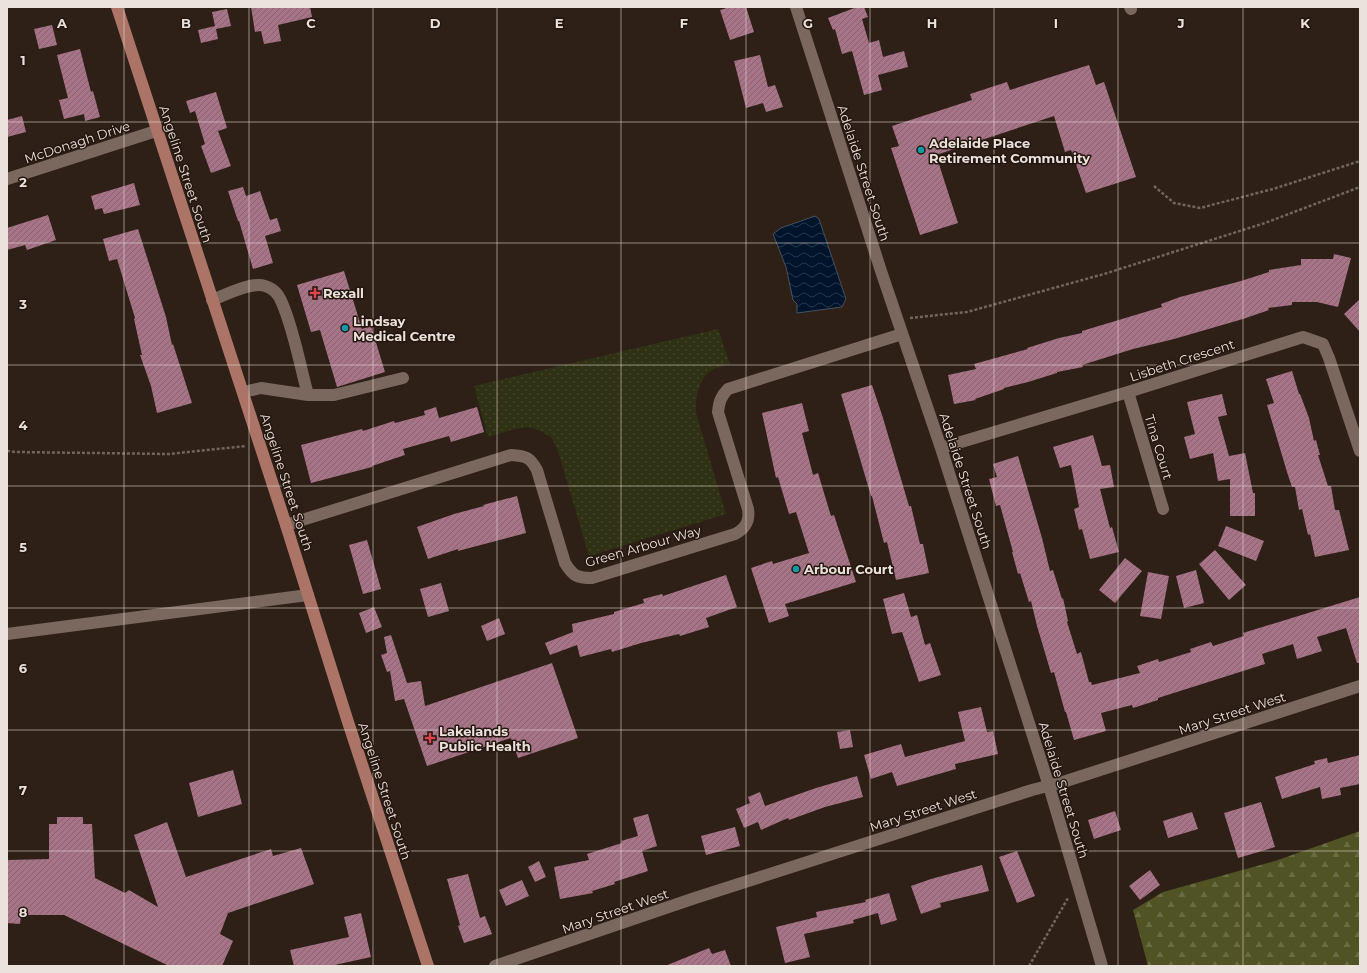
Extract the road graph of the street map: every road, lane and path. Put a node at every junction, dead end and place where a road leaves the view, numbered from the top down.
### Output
1 (117, 7) edge
2 (796, 7) edge
3 (156, 131) junction
4 (1360, 161) edge
5 (7, 179) edge
6 (1154, 186) dead end
7 (1360, 187) edge
8 (212, 300) junction
9 (898, 321) junction
10 (902, 334) junction
11 (403, 378) dead end
12 (243, 392) junction
13 (1128, 392) junction
14 (308, 395) junction
15 (260, 445) junction
16 (941, 448) junction
17 (7, 451) edge
18 (1360, 451) edge
19 (1163, 509) dead end
20 (286, 525) junction
21 (308, 596) junction
22 (7, 634) edge
23 (1360, 686) edge
24 (1049, 786) junction
25 (1077, 882) junction
26 (428, 966) edge
27 (496, 966) edge
28 (1029, 966) edge
29 (1102, 966) edge

1 - 3 main road, Angeline Street South
2 - 9 street, Adelaide Street South
3 - 5 street, McDonagh Drive
3 - 8 main road, Angeline Street South
4 - 6 path
7 - 9 path
8 - 12 main road, Angeline Street South
8 - 14 street
9 - 10 street, Adelaide Street South
10 - 16 street, Adelaide Street South
10 - 20 street, Green Arbour Way
11 - 14 street
12 - 14 street
12 - 15 main road, Angeline Street South
13 - 16 street, Lisbeth Crescent
13 - 18 street, Lisbeth Crescent
13 - 19 street, Tina Court
15 - 17 path
15 - 20 main road, Angeline Street South
16 - 24 street, Adelaide Street South
20 - 21 main road, Angeline Street South
21 - 22 street
21 - 26 main road, Angeline Street South
23 - 24 street, Mary Street West
24 - 25 street, Adelaide Street South
24 - 27 street, Mary Street West
25 - 28 path
25 - 29 street, Adelaide Street South

